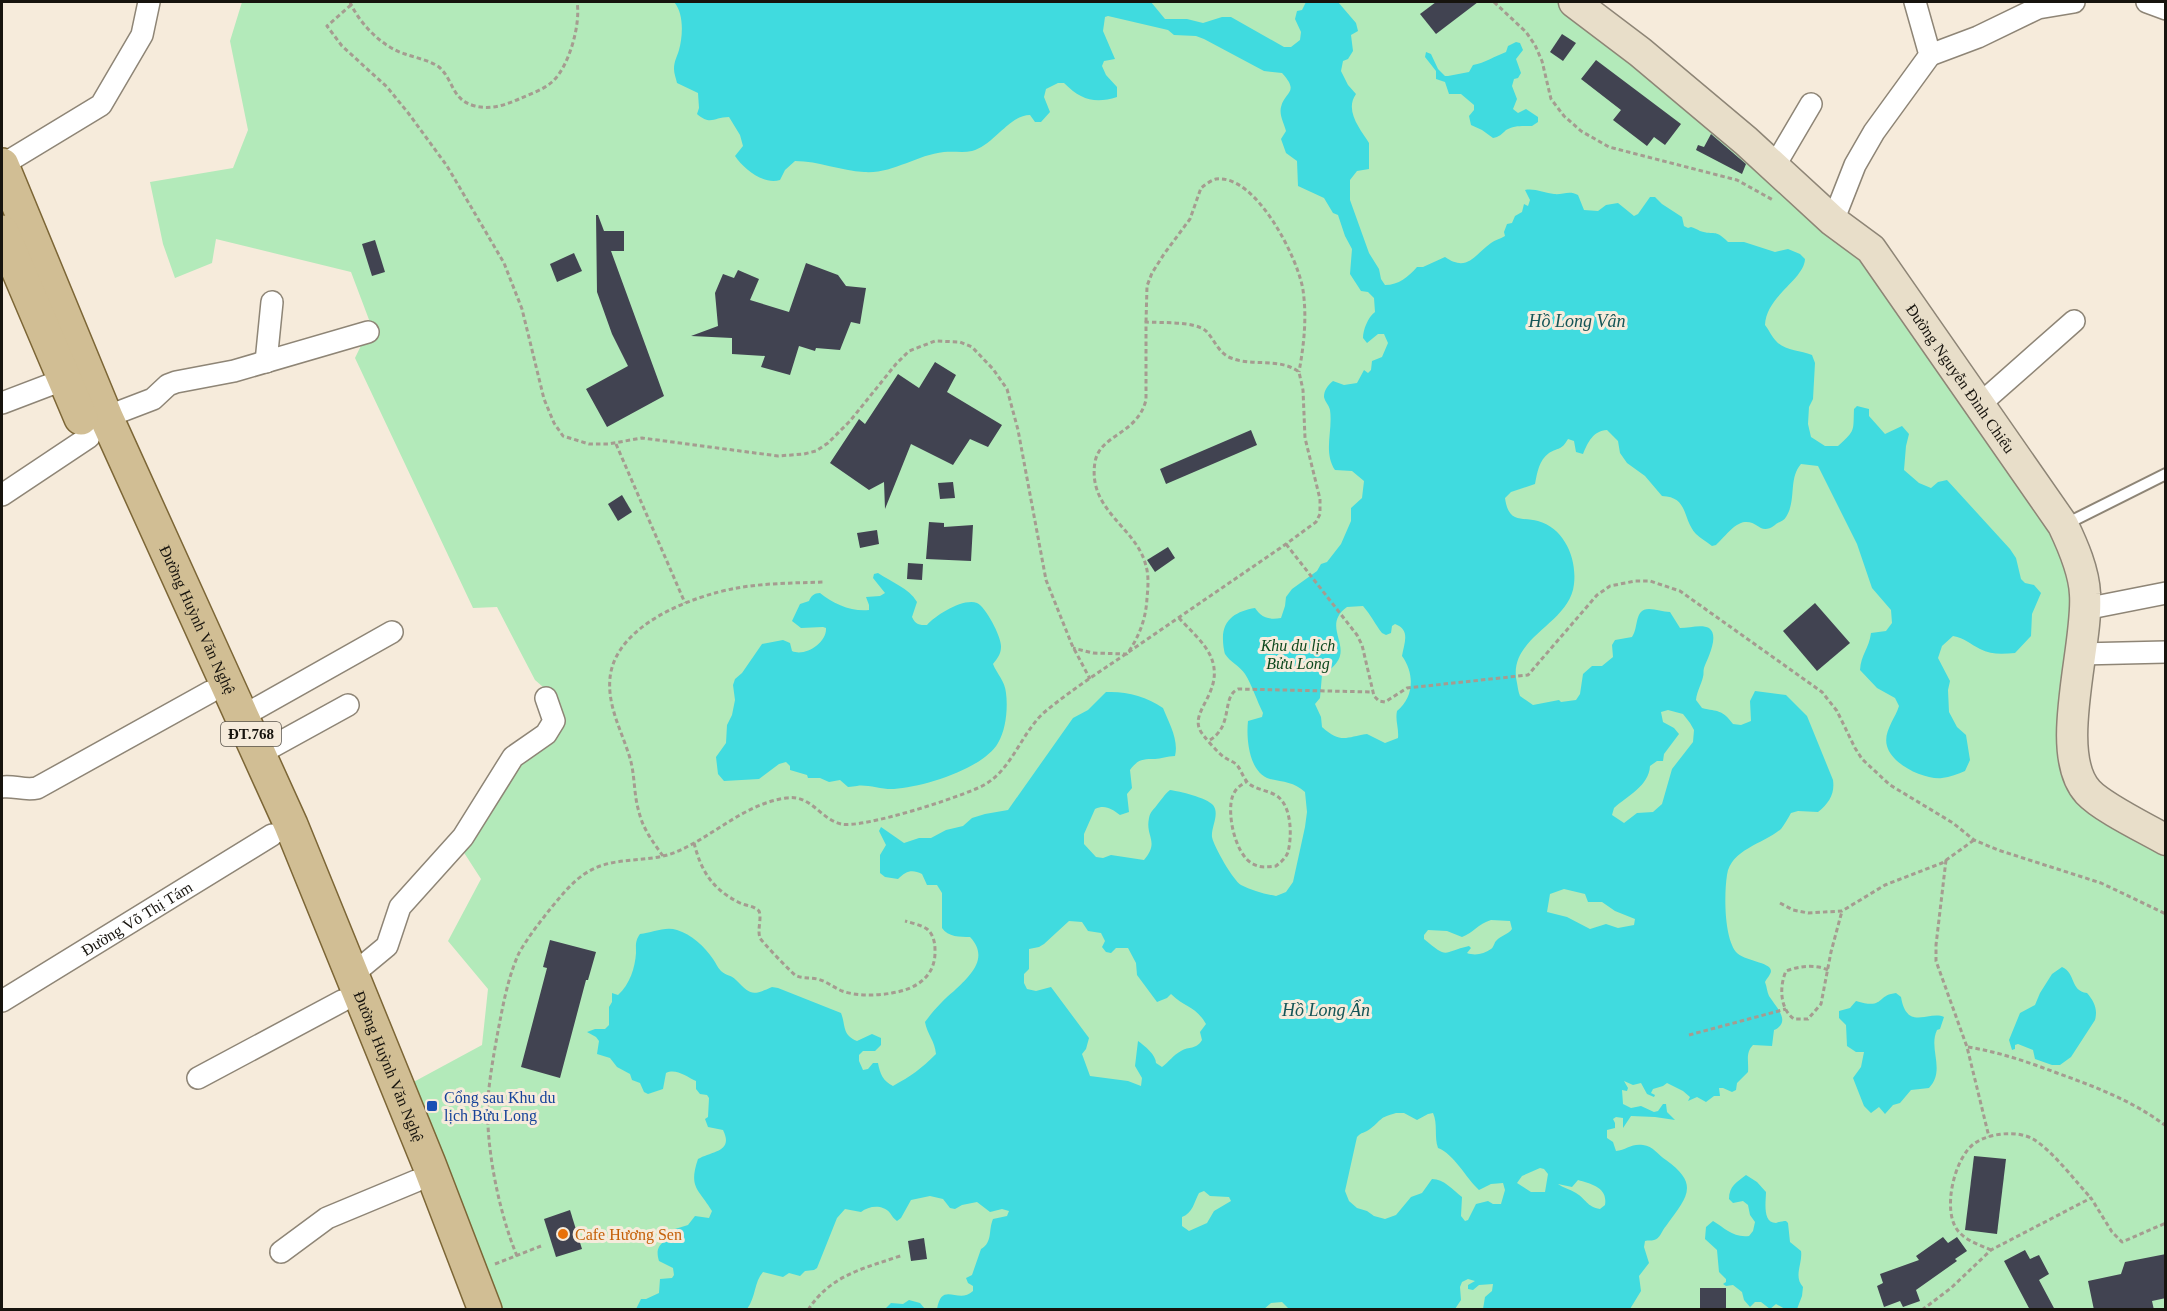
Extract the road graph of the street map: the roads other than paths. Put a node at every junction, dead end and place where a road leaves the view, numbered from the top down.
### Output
1 (1574, 2) edge
2 (1915, 2) edge
3 (2074, 2) edge
4 (2147, 2) edge
5 (143, 5) edge
6 (2166, 9) edge
7 (1930, 55) junction
8 (1811, 104) dead end
9 (2, 165) edge
10 (1774, 167) junction
11 (1833, 221) junction
12 (2, 232) edge
13 (272, 302) dead end
14 (2074, 321) dead end
15 (368, 332) dead end
16 (266, 362) junction
17 (65, 379) junction
18 (2, 403) edge
19 (1979, 405) junction
20 (98, 427) junction
21 (2166, 474) edge
22 (2, 495) edge
23 (2063, 525) junction
24 (2166, 593) edge
25 (2085, 609) junction
26 (392, 632) dead end
27 (2166, 652) edge
28 (2080, 654) junction
29 (210, 692) junction
30 (546, 698) dead end
31 (348, 705) dead end
32 (243, 716) junction
33 (259, 754) junction
34 (2, 787) edge
35 (281, 830) junction
36 (2166, 840) edge
37 (347, 988) junction
38 (2, 1001) edge
39 (198, 1078) dead end
40 (416, 1181) junction
41 (281, 1252) dead end
42 (465, 1310) edge
43 (485, 1310) edge

1 - 10 main road, Đường Nguyễn Đình Chiểu
2 - 7 street
3 - 7 street
4 - 6 street
5 - 9 street
7 - 11 street
8 - 10 street
9 - 20 main road, Đường Huỳnh Văn Nghệ / ĐT.768
10 - 11 main road, Đường Nguyễn Đình Chiểu
11 - 19 main road, Đường Nguyễn Đình Chiểu
12 - 17 main road, Đường Huỳnh Văn Nghệ / ĐT.768
13 - 16 street
14 - 19 street
15 - 16 street
16 - 20 street
17 - 18 street
17 - 20 main road, Đường Huỳnh Văn Nghệ / ĐT.768
19 - 23 main road, Đường Nguyễn Đình Chiểu
20 - 22 street
20 - 29 main road, Đường Huỳnh Văn Nghệ / ĐT.768
20 - 32 main road, Đường Huỳnh Văn Nghệ / ĐT.768
21 - 23 lane
23 - 25 main road, Đường Nguyễn Đình Chiểu
24 - 25 street
25 - 28 main road, Đường Nguyễn Đình Chiểu
26 - 32 street
27 - 28 street
28 - 36 main road, Đường Nguyễn Đình Chiểu
29 - 34 street
29 - 35 main road, Đường Huỳnh Văn Nghệ / ĐT.768
30 - 37 street
31 - 33 street
32 - 33 main road, Đường Huỳnh Văn Nghệ / ĐT.768
33 - 35 main road, Đường Huỳnh Văn Nghệ / ĐT.768
35 - 37 main road, Đường Huỳnh Văn Nghệ / ĐT.768
35 - 38 street, Đường Võ Thị Tám
37 - 39 street
37 - 40 main road, Đường Huỳnh Văn Nghệ / ĐT.768
37 - 43 main road, Đường Huỳnh Văn Nghệ / ĐT.768
40 - 41 street
40 - 42 main road, Đường Huỳnh Văn Nghệ / ĐT.768

